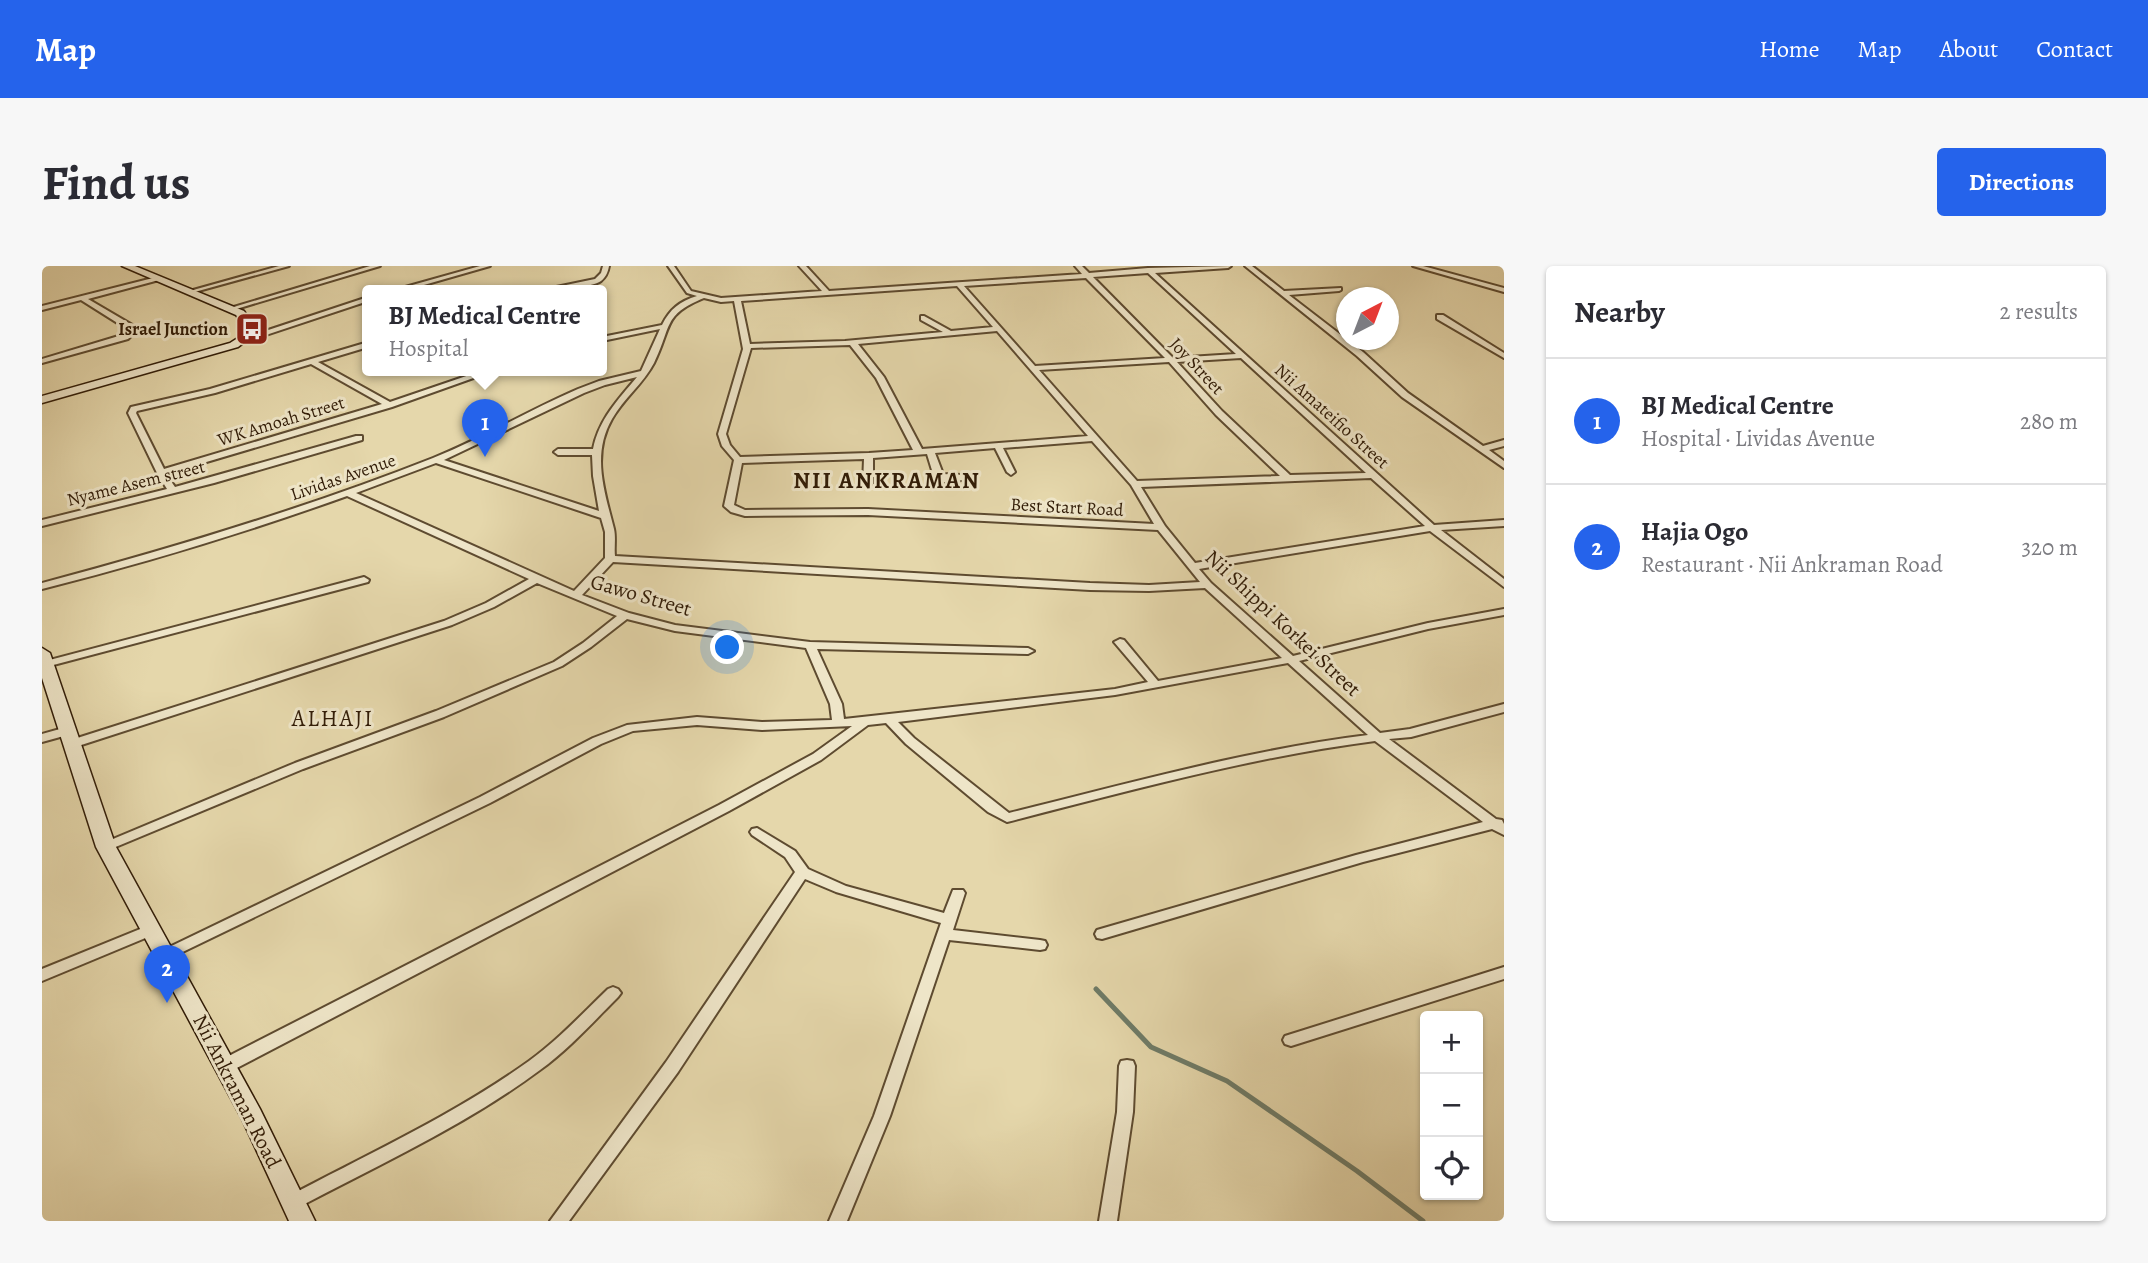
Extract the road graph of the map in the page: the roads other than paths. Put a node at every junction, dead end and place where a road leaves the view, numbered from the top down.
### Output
1 (127, 266) edge
2 (265, 266) edge
3 (286, 266) edge
4 (377, 266) edge
5 (486, 266) edge
6 (606, 266) edge
7 (671, 266) edge
8 (802, 266) edge
9 (1078, 266) edge
10 (1228, 266) edge
11 (1248, 266) edge
12 (1416, 266) edge
13 (1147, 269) edge
14 (274, 270) junction
15 (1085, 275) junction
16 (157, 279) junction
17 (958, 283) junction
18 (416, 285) edge
19 (574, 285) edge
20 (1336, 289) edge
21 (1504, 290) edge
22 (189, 292) junction
23 (826, 292) junction
24 (1281, 293) junction
25 (701, 297) junction
26 (82, 298) junction
27 (737, 300) junction
28 (362, 301) edge
29 (42, 308) edge
30 (232, 309) junction
31 (1440, 317) dead end
32 (924, 318) dead end
33 (661, 327) junction
34 (999, 329) junction
35 (948, 332) junction
36 (607, 338) edge
37 (245, 339) junction
38 (852, 342) junction
39 (747, 346) junction
40 (362, 347) edge
41 (1242, 356) junction
42 (1504, 356) edge
43 (1171, 360) junction
44 (42, 361) edge
45 (314, 363) junction
46 (1031, 368) junction
47 (644, 373) junction
48 (474, 376) edge
49 (42, 400) edge
50 (389, 405) junction
51 (359, 438) dead end
52 (1092, 438) junction
53 (1504, 443) edge
54 (998, 446) junction
55 (1484, 449) junction
56 (930, 451) junction
57 (558, 452) dead end
58 (597, 452) junction
59 (919, 452) junction
60 (869, 456) junction
61 (438, 460) junction
62 (738, 460) junction
63 (1504, 465) edge
64 (1011, 472) dead end
65 (161, 473) junction
66 (1373, 475) junction
67 (961, 478) dead end
68 (1287, 478) junction
69 (868, 484) dead end
70 (1135, 484) junction
71 (172, 490) junction
72 (348, 493) junction
73 (604, 516) junction
74 (42, 523) edge
75 (1504, 523) edge
76 (1161, 527) junction
77 (1432, 528) junction
78 (610, 559) junction
79 (1192, 567) junction
80 (536, 579) junction
81 (364, 580) dead end
82 (1504, 584) edge
83 (1207, 585) junction
84 (42, 586) edge
85 (575, 596) junction
86 (1504, 611) edge
87 (625, 615) junction
88 (1120, 642) dead end
89 (810, 645) junction
90 (1028, 650) dead end
91 (1293, 659) junction
92 (44, 661) edge
93 (1156, 685) junction
94 (1504, 708) edge
95 (889, 719) junction
96 (865, 722) junction
97 (839, 723) junction
98 (1376, 736) junction
99 (42, 738) edge
100 (69, 738) junction
101 (1501, 825) edge
102 (757, 832) dead end
103 (106, 846) junction
104 (803, 872) junction
105 (958, 893) dead end
106 (946, 927) junction
107 (150, 930) junction
108 (1102, 934) dead end
109 (1040, 945) dead end
110 (164, 956) junction
111 (1504, 973) edge
112 (42, 975) edge
113 (613, 993) dead end
114 (1291, 1040) dead end
115 (225, 1066) junction
116 (1127, 1066) dead end
117 (297, 1212) edge
118 (559, 1221) edge
119 (838, 1221) edge
120 (1108, 1221) edge

1 - 16 street
2 - 14 street
3 - 14 street
4 - 30 street
5 - 18 street
6 - 19 street
7 - 25 street
8 - 23 street
9 - 15 street, Joy Street
10 - 13 street
11 - 24 street
12 - 21 street
13 - 15 street
13 - 41 street, Nii Amateifio Street
14 - 22 street
15 - 17 street
15 - 43 street, Joy Street
16 - 22 street
16 - 26 street
17 - 23 street
17 - 34 street, Nii Shippi Korkei Street
20 - 24 street
22 - 30 street
23 - 27 street
24 - 55 street
25 - 27 street
25 - 33 street
26 - 29 street
26 - 44 street
27 - 39 street
28 - 37 street
30 - 37 street
31 - 42 street
32 - 35 street
33 - 36 street
33 - 47 street
34 - 35 street
34 - 46 street, Nii Shippi Korkei Street
35 - 38 street
37 - 49 street
38 - 39 street
38 - 59 street
39 - 62 street
40 - 45 street
41 - 43 street
41 - 66 street, Nii Amateifio Street
43 - 46 street
43 - 68 street, Joy Street
45 - 50 street
45 - 65 street
46 - 52 street, Nii Shippi Korkei Street
47 - 58 street
47 - 61 street, Lividas Avenue
48 - 50 street, WK Amoah Street
50 - 65 street, WK Amoah Street
51 - 71 street, Nyame Asem street
52 - 54 street
52 - 70 street, Nii Shippi Korkei Street
53 - 55 street
54 - 56 street
54 - 64 street
55 - 63 street
56 - 59 street
56 - 67 street
57 - 58 street
58 - 73 street
59 - 60 street
60 - 62 street
60 - 69 street
61 - 72 street, Lividas Avenue
61 - 73 street
62 - 76 street, Best Start Road
65 - 71 street
66 - 68 street
66 - 77 street, Nii Amateifio Street
68 - 70 street
70 - 76 street, Nii Shippi Korkei Street
71 - 74 street, Nyame Asem street
72 - 80 street, Gawo Street
72 - 84 street, Lividas Avenue
73 - 78 street
75 - 77 street
76 - 79 street, Nii Shippi Korkei Street
77 - 79 street
77 - 82 street, Nii Amateifio Street
78 - 83 street
78 - 85 street
79 - 83 street, Nii Shippi Korkei Street
80 - 85 street, Gawo Street
80 - 100 street
81 - 92 street
83 - 91 street, Nii Shippi Korkei Street
85 - 87 street, Gawo Street
86 - 91 street
87 - 89 street, Gawo Street
87 - 103 street
88 - 93 street
89 - 90 street, Gawo Street
89 - 97 street
91 - 93 street
91 - 98 street, Nii Shippi Korkei Street
92 - 100 street, Nii Ankraman Road
93 - 95 street
94 - 98 street
95 - 96 street
95 - 98 street
96 - 97 street
96 - 115 street
97 - 110 street
98 - 101 street, Nii Shippi Korkei Street
99 - 100 street
100 - 103 street, Nii Ankraman Road
101 - 108 street
102 - 104 street
103 - 107 street, Nii Ankraman Road
104 - 106 street
104 - 118 street
105 - 106 street
106 - 109 street
106 - 119 street
107 - 110 street, Nii Ankraman Road
107 - 112 street
110 - 115 street, Nii Ankraman Road
111 - 114 street
113 - 117 street
115 - 117 street, Nii Ankraman Road
116 - 120 street

